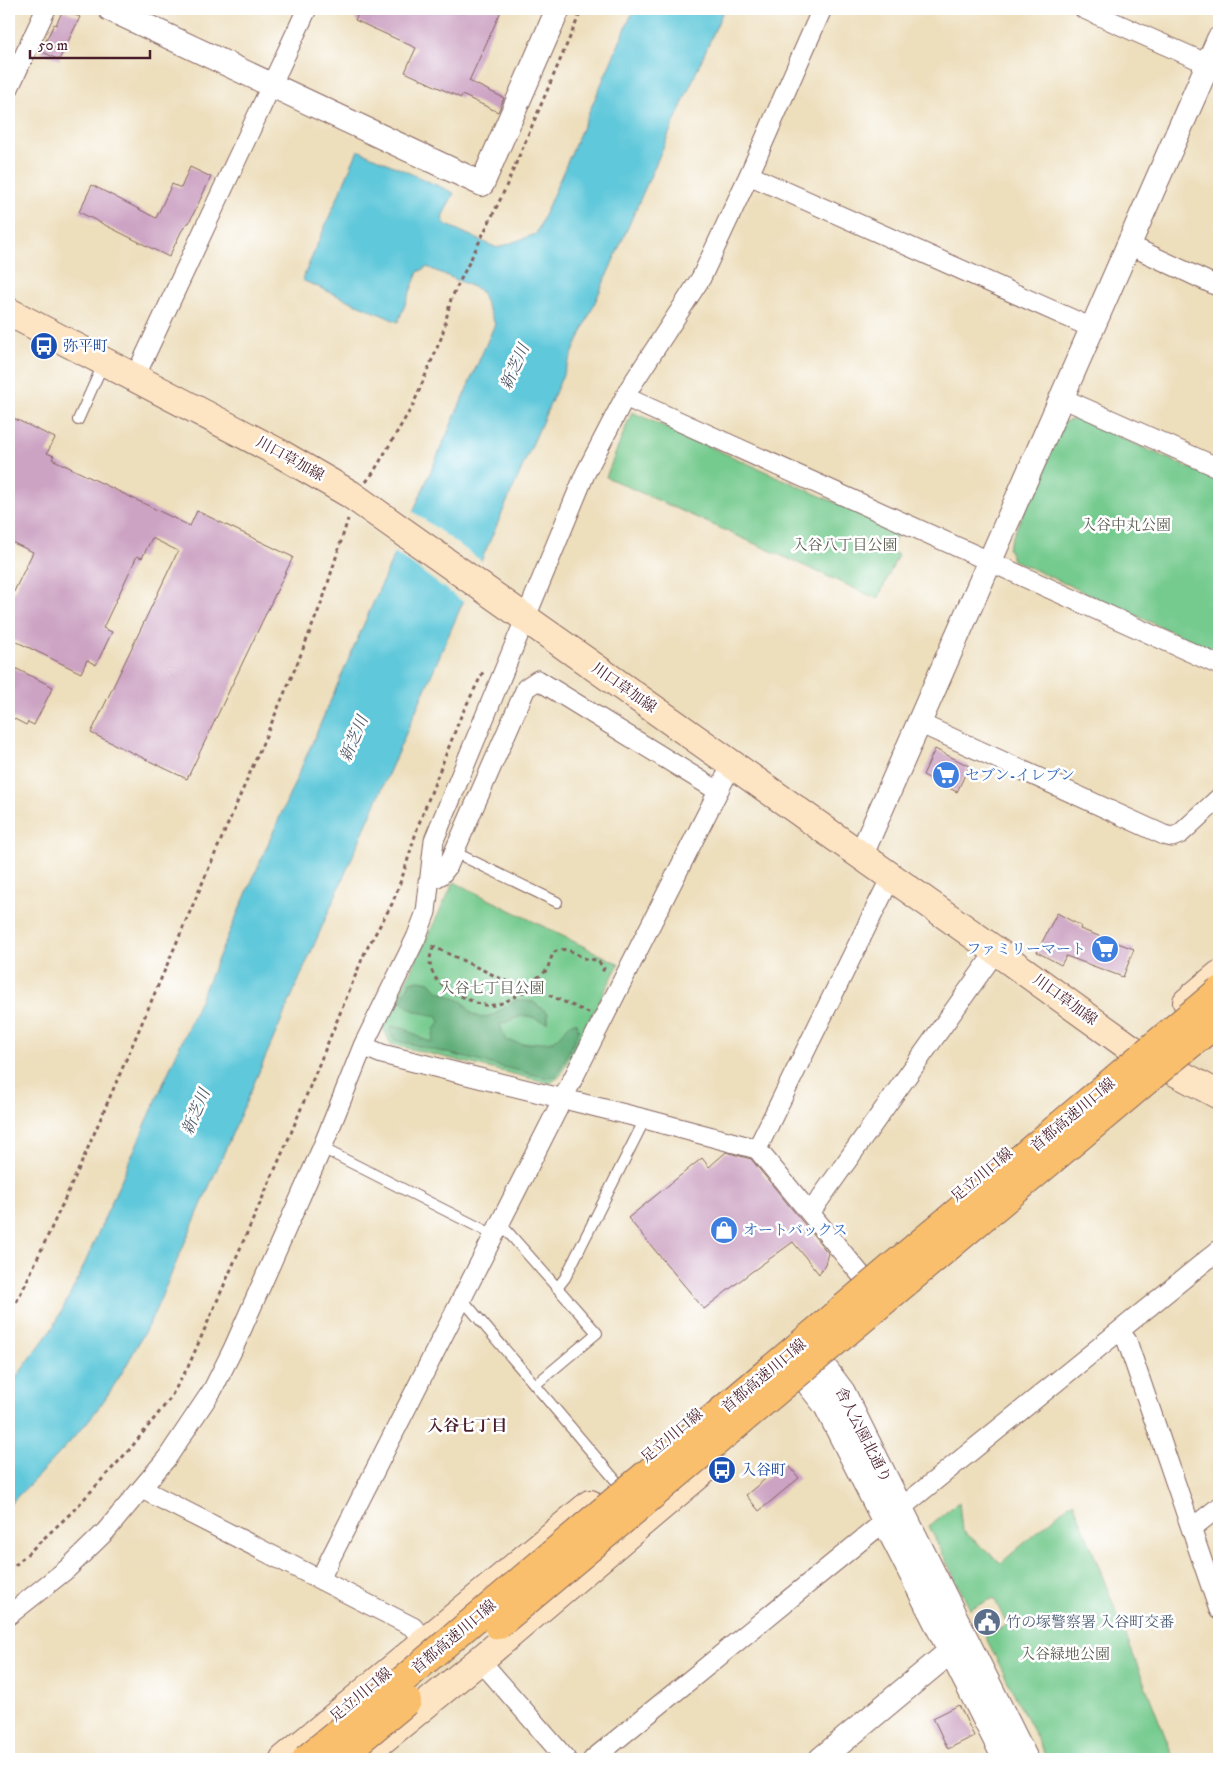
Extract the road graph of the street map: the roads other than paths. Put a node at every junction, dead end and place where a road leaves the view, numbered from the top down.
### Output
1 (46, 9) edge
2 (110, 9) edge
3 (307, 9) edge
4 (558, 9) edge
5 (822, 9) edge
6 (1084, 9) edge
7 (1219, 38) edge
8 (1208, 64) junction
9 (270, 85) junction
10 (9, 88) edge
11 (749, 175) junction
12 (1129, 245) junction
13 (1219, 286) edge
14 (9, 312) edge
15 (1092, 328) junction
16 (105, 361) junction
17 (135, 377) junction
18 (625, 396) junction
19 (1062, 398) junction
20 (78, 420) dead end
21 (1219, 468) edge
22 (990, 561) junction
23 (516, 612) junction
24 (1219, 665) edge
25 (919, 723) junction
26 (732, 764) junction
27 (718, 791) junction
28 (1219, 798) edge
29 (454, 852) junction
30 (861, 855) junction
31 (892, 877) junction
32 (428, 882) junction
33 (557, 902) dead end
34 (996, 951) junction
35 (1219, 975) edge
36 (1219, 990) edge
37 (1219, 1021) edge
38 (1219, 1035) edge
39 (363, 1046) junction
40 (1132, 1049) junction
41 (1175, 1071) junction
42 (1219, 1095) edge
43 (563, 1099) junction
44 (644, 1119) junction
45 (322, 1148) junction
46 (756, 1150) junction
47 (810, 1213) junction
48 (497, 1229) junction
49 (1219, 1250) edge
50 (862, 1276) junction
51 (558, 1287) junction
52 (462, 1300) junction
53 (1120, 1332) junction
54 (787, 1339) junction
55 (817, 1374) junction
56 (534, 1385) junction
57 (617, 1482) junction
58 (142, 1490) junction
59 (1219, 1507) edge
60 (893, 1515) junction
61 (1192, 1528) junction
62 (320, 1580) junction
63 (1219, 1610) edge
64 (9, 1616) edge
65 (425, 1641) junction
66 (959, 1647) junction
67 (480, 1660) junction
68 (284, 1759) edge
69 (306, 1759) edge
70 (337, 1759) edge
71 (359, 1759) edge
72 (566, 1759) edge
73 (593, 1759) edge
74 (820, 1759) edge
75 (1005, 1759) edge
76 (1026, 1759) edge

1 - 10 street
2 - 9 street
3 - 9 street
4 - 9 street
5 - 11 street
6 - 8 street
7 - 8 street
8 - 12 street
9 - 17 street
11 - 15 street
11 - 18 street
12 - 13 street
12 - 15 street
14 - 16 main road, 川口草加線
15 - 19 street
16 - 17 main road, 川口草加線
16 - 20 lane
17 - 23 main road, 川口草加線
18 - 22 street
18 - 23 street
19 - 21 street
19 - 22 street
22 - 24 street
22 - 25 street
23 - 26 main road, 川口草加線
23 - 32 street
25 - 28 street
25 - 30 street
26 - 27 street
26 - 30 main road, 川口草加線
27 - 29 street
27 - 43 street
29 - 32 street
29 - 33 lane
30 - 31 main road, 川口草加線
31 - 34 main road, 川口草加線
31 - 46 street
32 - 39 street
34 - 40 main road, 川口草加線
34 - 47 street
35 - 40 main road, 足立川口線
36 - 69 highway, 首都高速川口線, bridge
37 - 70 highway, 首都高速川口線, bridge
38 - 41 main road
39 - 43 street
39 - 45 street
40 - 41 main road, 川口草加線
40 - 50 main road, 足立川口線
41 - 42 main road, 川口草加線
41 - 55 main road
43 - 44 street
43 - 48 street
44 - 46 street
44 - 51 lane
45 - 48 lane
45 - 58 street
46 - 47 street
47 - 50 street
48 - 51 lane
48 - 52 street
49 - 53 street
50 - 54 main road, 足立川口線
51 - 56 lane
52 - 56 lane
52 - 62 street
53 - 60 street
53 - 61 street
54 - 55 street, 舎人公園北通り
54 - 57 main road, 足立川口線
55 - 60 street, 舎人公園北通り
55 - 67 main road
56 - 57 lane
57 - 65 main road, 足立川口線
58 - 62 street
58 - 64 street
59 - 61 street
60 - 66 street, 舎人公園北通り
60 - 73 street
61 - 63 street
62 - 65 street
65 - 68 main road, 足立川口線
66 - 74 street
66 - 75 street, 舎人公園北通り
66 - 76 street, 舎人公園北通り
67 - 71 main road
67 - 72 street

